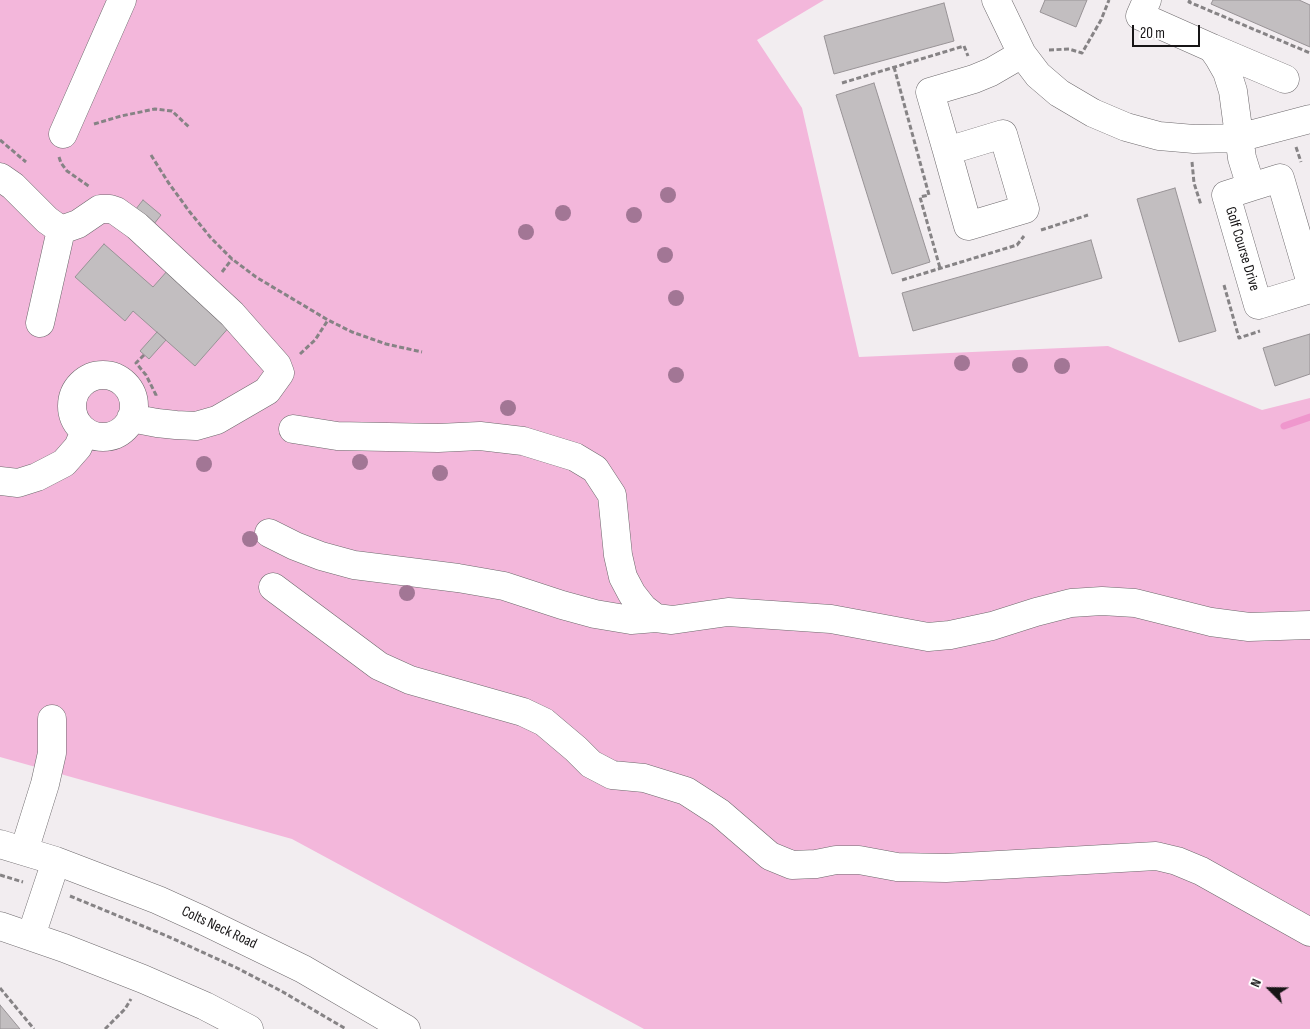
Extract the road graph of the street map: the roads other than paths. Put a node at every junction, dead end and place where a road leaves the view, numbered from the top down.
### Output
1 (122, 0) edge
2 (996, 0) edge
3 (1147, 0) edge
4 (1212, 48) junction
5 (1025, 58) junction
6 (1285, 79) dead end
7 (1310, 119) edge
8 (63, 134) road end
9 (1238, 138) junction
10 (947, 151) dead end
11 (0, 177) edge
12 (1251, 187) junction
13 (61, 230) junction
14 (1310, 280) edge
15 (1310, 290) edge
16 (40, 323) dead end
17 (141, 420) junction
18 (293, 428) dead end
19 (85, 431) junction
20 (0, 481) edge
21 (269, 533) dead end
22 (273, 587) dead end
23 (656, 618) junction
24 (1310, 625) edge
25 (52, 719) dead end
26 (12, 847) edge
27 (56, 861) junction
28 (0, 926) edge
29 (1310, 932) edge
30 (31, 936) junction
31 (368, 1019) edge
32 (249, 1029) edge
33 (406, 1029) edge

1 - 8 street
2 - 5 street
3 - 4 street
4 - 6 street
4 - 9 street, Golf Course Drive
5 - 9 street
5 - 10 street
7 - 9 street
9 - 12 street, Golf Course Drive
11 - 13 street
12 - 14 street, Golf Course Drive
12 - 15 street, Golf Course Drive
13 - 16 street
13 - 17 street
17 - 19 street
17 - 19 street
18 - 23 street
19 - 20 street
21 - 23 street
22 - 29 street
23 - 24 street
25 - 26 street
26 - 27 street, Colts Neck Road
27 - 30 street
27 - 31 street, Colts Neck Road
28 - 30 street
30 - 32 street
31 - 33 street, Colts Neck Road

